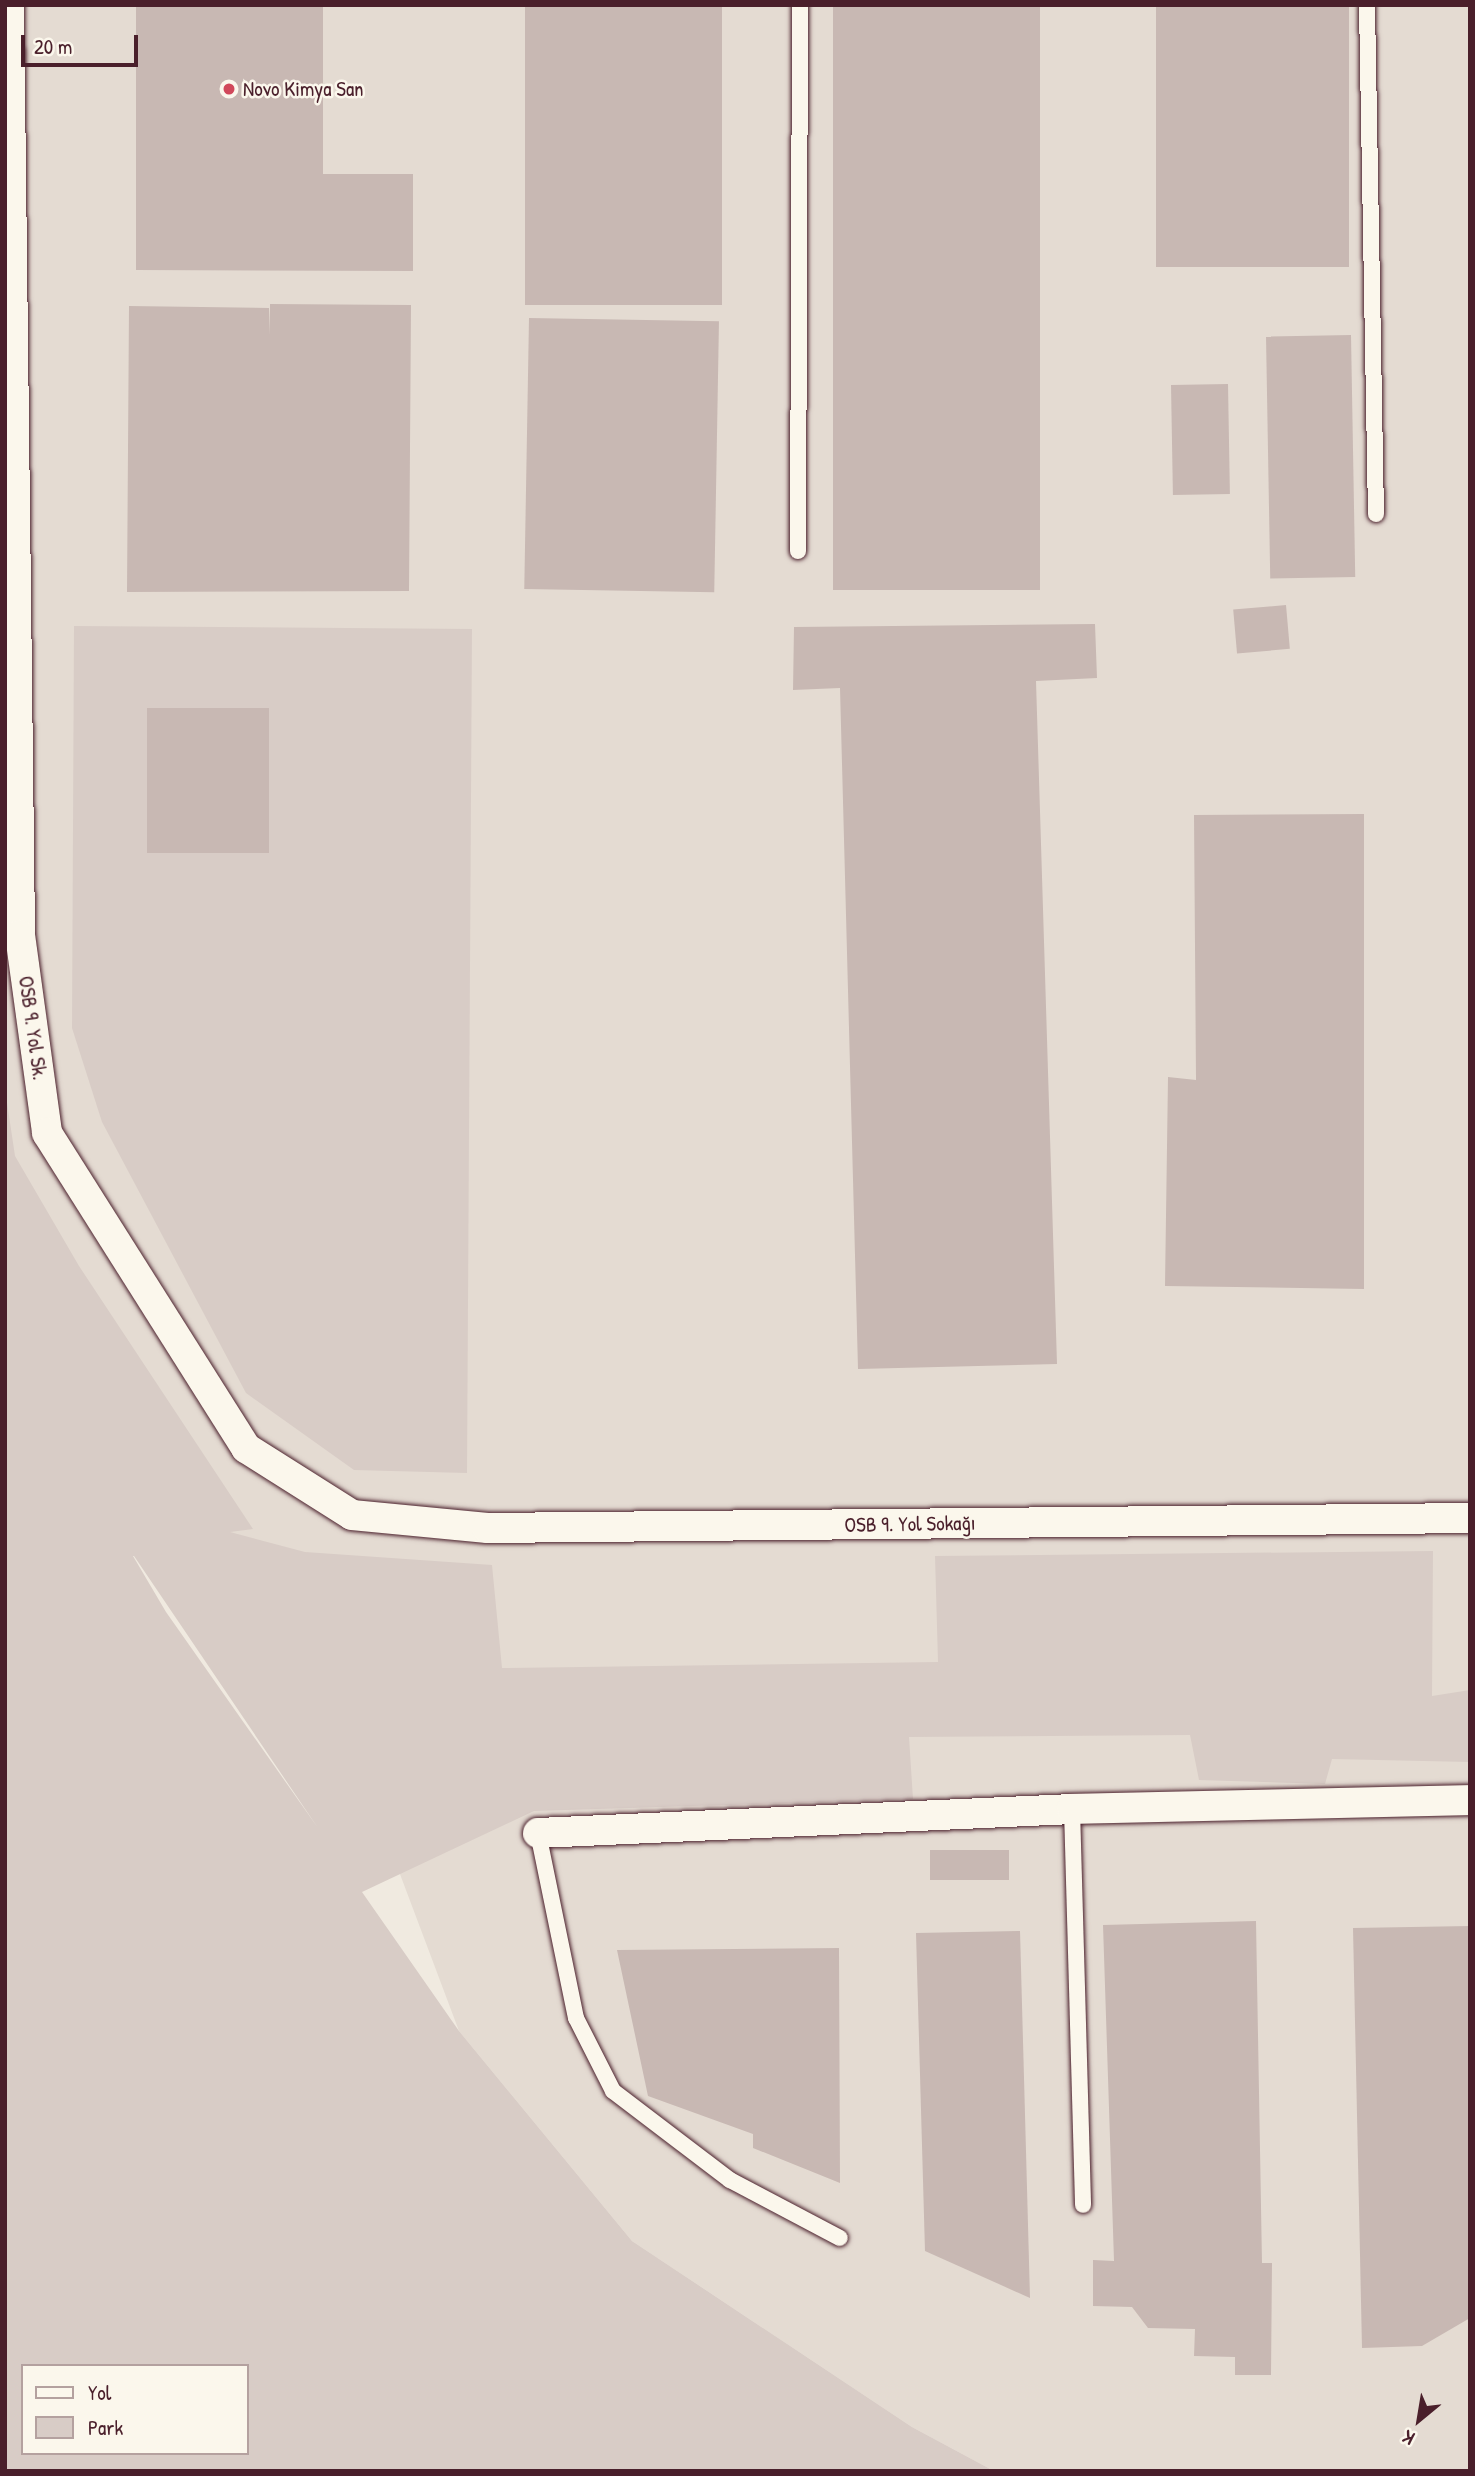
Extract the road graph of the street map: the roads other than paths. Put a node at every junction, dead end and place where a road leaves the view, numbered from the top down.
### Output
1 (9, 5) edge
2 (800, 5) edge
3 (1367, 5) edge
4 (1376, 514) dead end
5 (798, 551) dead end
6 (352, 1515) joint
7 (1470, 1518) edge
8 (1470, 1800) edge
9 (1072, 1809) junction
10 (538, 1833) joint
11 (1083, 2205) dead end
12 (840, 2238) dead end

1 - 6 street, OSB 9. Yol Sk.
2 - 5 lane
3 - 4 lane
6 - 7 street, OSB 9. Yol Sokağı
8 - 9 street
9 - 10 street
9 - 11 lane
10 - 12 lane

